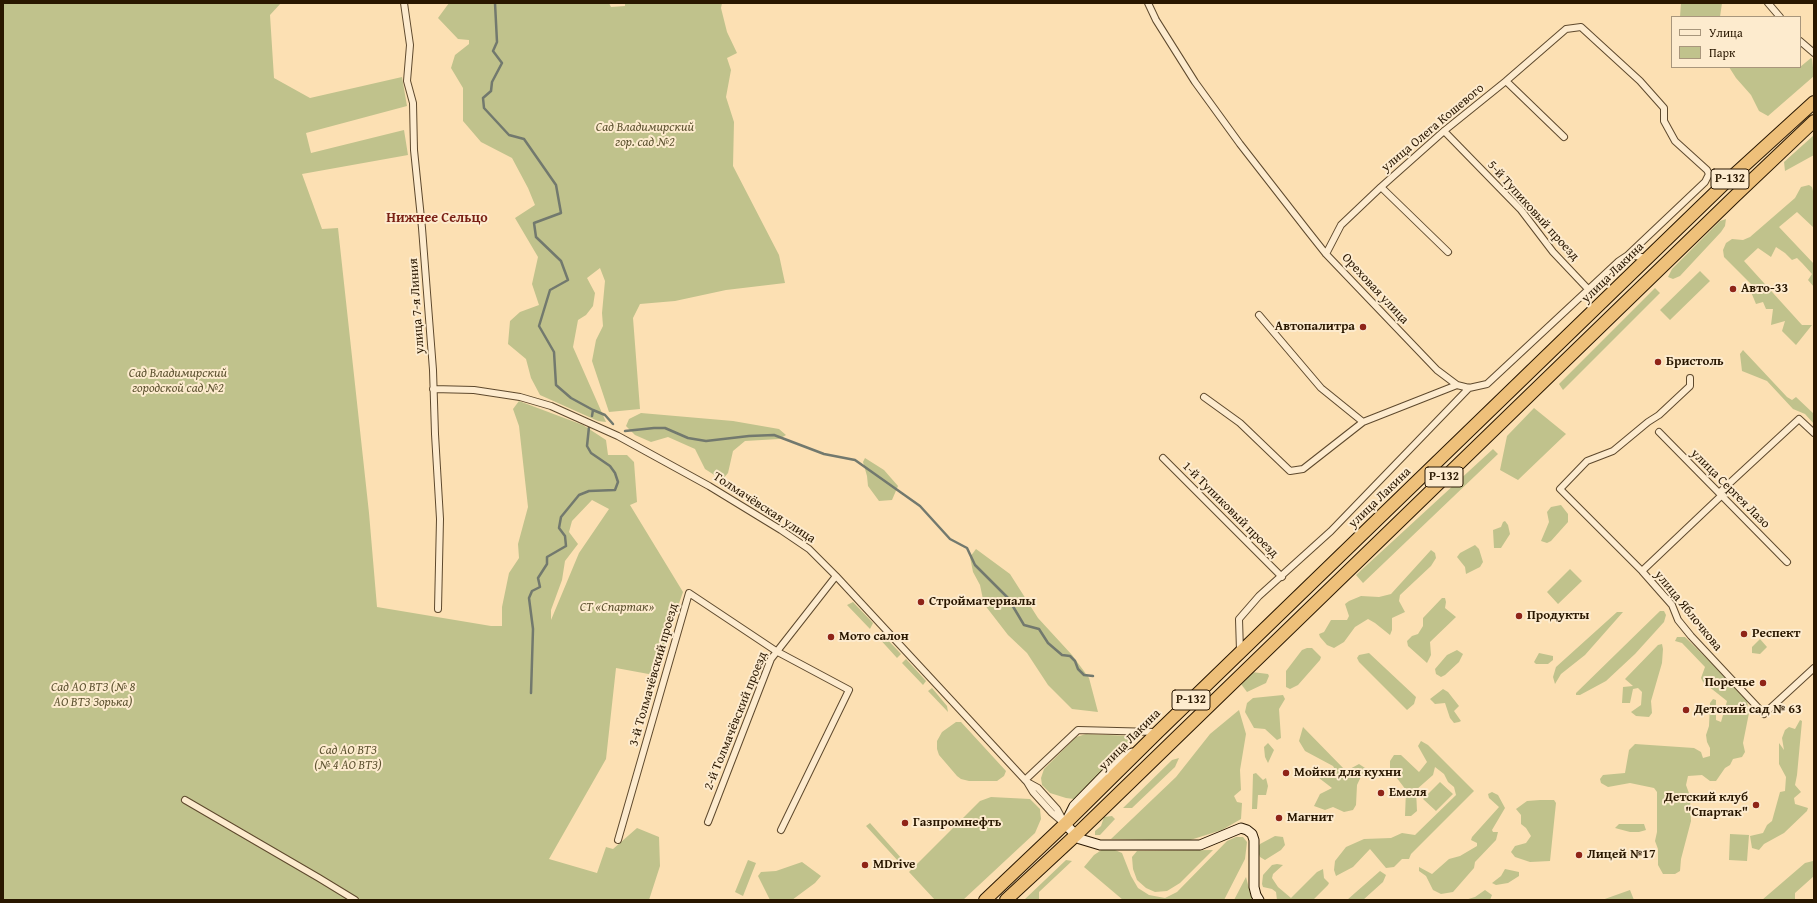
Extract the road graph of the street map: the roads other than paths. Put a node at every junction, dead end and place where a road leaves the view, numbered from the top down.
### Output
1 (404, 3) edge
2 (1148, 3) edge
3 (1768, 3) edge
4 (1779, 16) edge
5 (1801, 42) edge
6 (1814, 53) edge
7 (1506, 81) junction
8 (1814, 102) edge
9 (1814, 121) edge
10 (1444, 131) junction
11 (1564, 137) dead end
12 (1709, 174) joint
13 (1381, 187) junction
14 (1448, 252) dead end
15 (1326, 254) junction
16 (1628, 255) junction
17 (1648, 258) junction
18 (1588, 289) junction
19 (1259, 315) dead end
20 (1690, 378) dead end
21 (1457, 385) junction
22 (1470, 388) junction
23 (433, 389) junction
24 (1204, 397) dead end
25 (1363, 422) junction
26 (1658, 432) dead end
27 (1814, 433) edge
28 (1163, 458) dead end
29 (1720, 495) junction
30 (1787, 562) dead end
31 (1642, 571) junction
32 (836, 576) junction
33 (1282, 577) junction
34 (438, 609) dead end
35 (776, 651) junction
36 (1240, 653) junction
37 (1814, 668) edge
38 (1158, 732) junction
39 (1026, 781) junction
40 (185, 800) dead end
41 (708, 822) dead end
42 (1065, 824) junction
43 (781, 830) dead end
44 (1076, 835) junction
45 (618, 840) dead end
46 (355, 900) edge
47 (985, 900) edge
48 (1006, 900) edge
49 (1259, 900) edge

1 - 23 street, улица 7-я Линия
2 - 15 street, Ореховая улица
3 - 4 street
5 - 6 street
7 - 10 street, улица Олега Кошевого
7 - 11 street
7 - 12 street, улица Олега Кошевого
8 - 17 highway, улица Лакина / Р-132
9 - 44 highway, Р-132
10 - 13 street, улица Олега Кошевого
10 - 18 street, 5-й Тупиковый проезд
12 - 16 street, Ореховая улица
13 - 14 street
13 - 15 street, улица Олега Кошевого
15 - 21 street, Ореховая улица
16 - 17 street
16 - 18 street, Ореховая улица
17 - 36 highway, улица Лакина / Р-132
18 - 22 street, Ореховая улица
19 - 25 street
20 - 31 street, улица Яблочкова
21 - 22 street, Ореховая улица
21 - 25 street
22 - 33 street
23 - 32 street, Толмачёвская улица
23 - 34 street, улица 7-я Линия
24 - 25 street
26 - 29 street, улица Сергея Лазо
27 - 29 street
28 - 33 street, 1-й Тупиковый проезд
29 - 30 street, улица Сергея Лазо
29 - 31 street
31 - 37 street, улица Яблочкова
32 - 35 street, 2-й Толмачёвский проезд
32 - 39 street, Толмачёвская улица
33 - 36 street
35 - 41 street, 2-й Толмачёвский проезд
35 - 43 street
35 - 45 street, 3-й Толмачёвский проезд
36 - 38 highway, улица Лакина / Р-132
38 - 39 street
38 - 42 highway, улица Лакина / Р-132
39 - 42 street, Толмачёвская улица
40 - 46 street
42 - 44 street
42 - 47 highway, улица Лакина / Р-132
44 - 48 highway, Р-132
44 - 49 street

